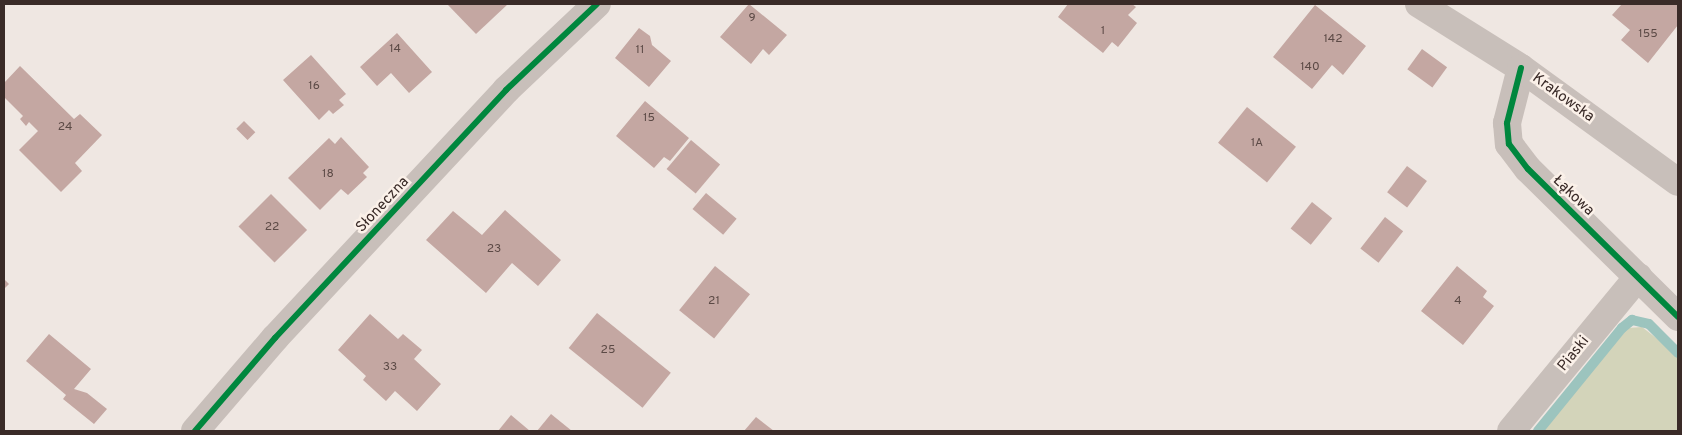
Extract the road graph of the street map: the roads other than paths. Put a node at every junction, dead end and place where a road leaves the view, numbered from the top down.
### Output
1 (597, 4) edge
2 (1419, 4) edge
3 (1522, 68) junction
4 (1678, 182) edge
5 (1638, 277) junction
6 (1678, 317) edge
7 (195, 431) edge
8 (1511, 431) edge

1 - 7 street, Słoneczna
2 - 3 street, Krakowska
3 - 4 street, Krakowska
3 - 5 street, Łąkowa
5 - 6 street, Łąkowa
5 - 8 street, Piaski

